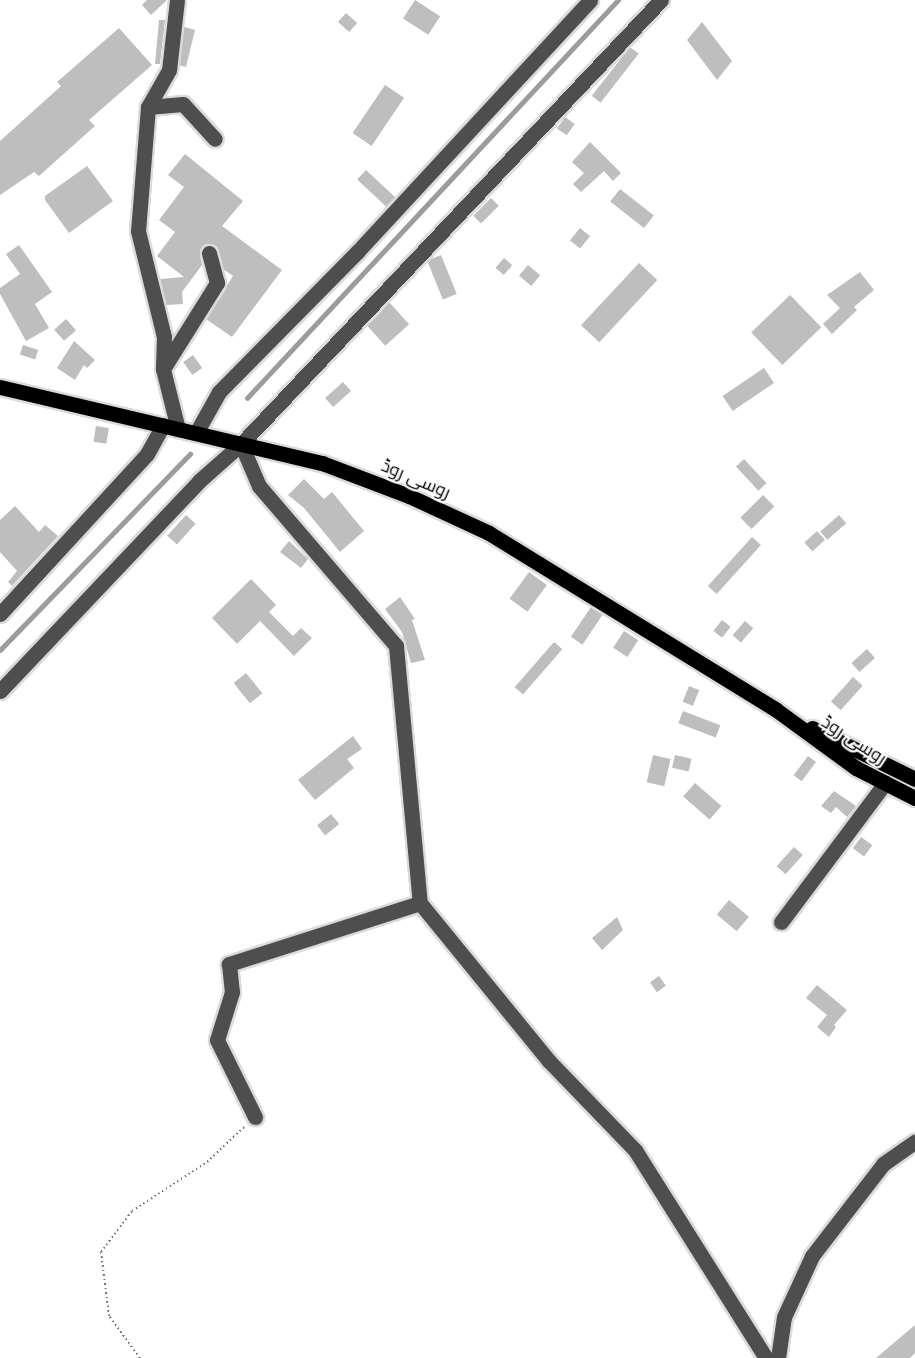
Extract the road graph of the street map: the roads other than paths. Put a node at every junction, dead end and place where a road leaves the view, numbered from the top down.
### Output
1 (177, 0) edge
2 (590, 0) edge
3 (661, 0) edge
4 (148, 107) junction
5 (215, 139) dead end
6 (208, 253) dead end
7 (163, 369) junction
8 (0, 387) edge
9 (163, 425) junction
10 (178, 429) junction
11 (196, 433) junction
12 (241, 444) junction
13 (0, 614) edge
14 (0, 691) edge
15 (775, 709) junction
16 (915, 779) edge
17 (885, 783) junction
18 (915, 798) edge
19 (420, 903) junction
20 (781, 922) dead end
21 (255, 1118) road end
22 (915, 1142) edge
23 (766, 1358) edge
24 (778, 1358) edge

1 - 4 street
2 - 11 street
3 - 12 street
4 - 5 street
4 - 7 street
6 - 7 street
7 - 10 street
8 - 9 main road, روسی روڈ
9 - 10 main road, روسی روڈ
9 - 13 street
10 - 11 main road, روسی روڈ
11 - 12 main road, روسی روڈ
12 - 14 street
12 - 15 main road, روسی روڈ
12 - 19 street
15 - 16 main road, روسی روڈ
15 - 17 main road, روسی روڈ
17 - 18 main road, روسی روڈ
17 - 20 street
19 - 21 street
19 - 23 street
22 - 24 street

